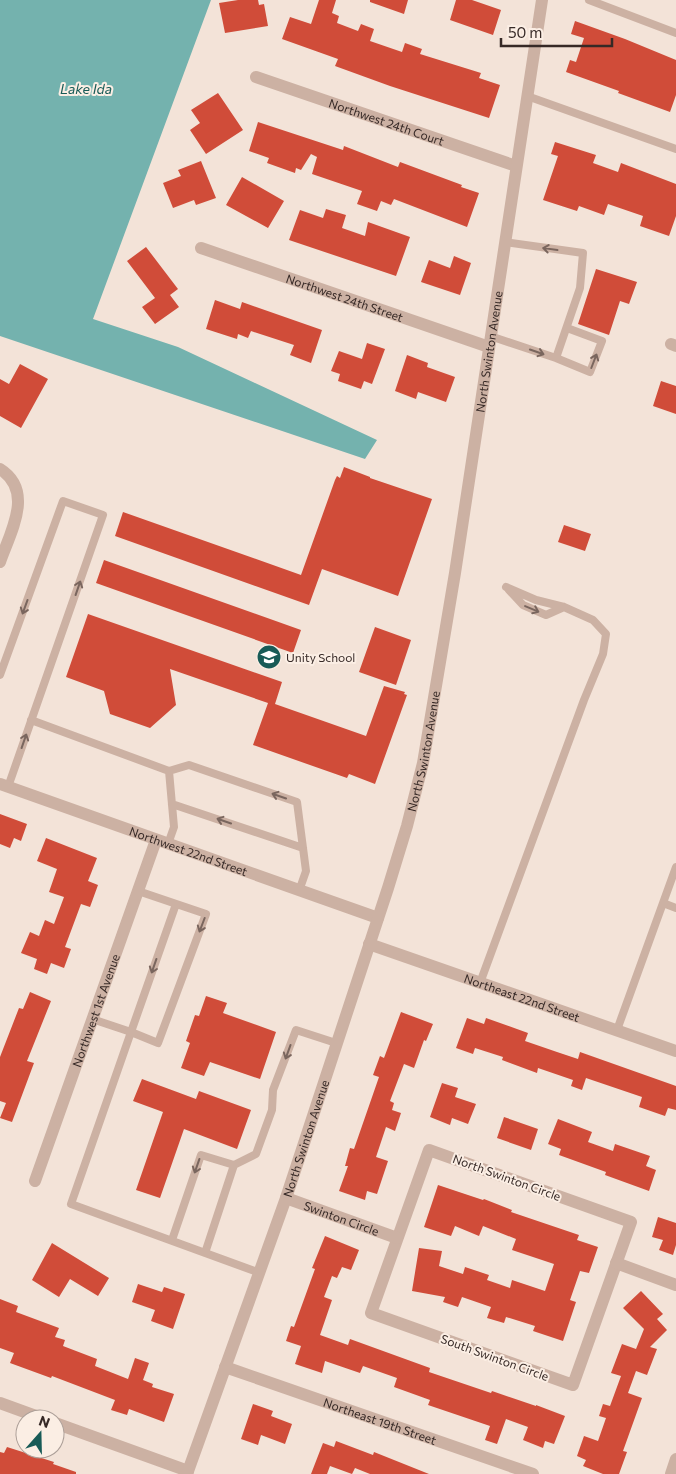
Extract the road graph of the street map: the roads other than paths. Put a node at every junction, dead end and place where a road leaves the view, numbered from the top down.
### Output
1 (542, 0) edge
2 (589, 0) edge
3 (676, 33) edge
4 (256, 77) dead end
5 (527, 96) junction
6 (676, 149) edge
7 (516, 166) junction
8 (505, 242) junction
9 (201, 248) dead end
10 (567, 328) junction
11 (490, 342) junction
12 (556, 358) junction
13 (0, 469) edge
14 (0, 562) edge
15 (564, 607) junction
16 (0, 675) edge
17 (31, 720) junction
18 (169, 771) junction
19 (4, 786) edge
20 (172, 804) junction
21 (162, 842) junction
22 (303, 848) junction
23 (676, 867) edge
24 (138, 891) junction
25 (299, 891) junction
26 (663, 903) junction
27 (176, 904) junction
28 (676, 908) edge
29 (378, 918) junction
30 (369, 944) junction
31 (480, 983) junction
32 (92, 1020) junction
33 (617, 1030) junction
34 (131, 1032) junction
35 (336, 1043) junction
36 (676, 1051) edge
37 (234, 1165) junction
38 (34, 1181) dead end
39 (286, 1198) junction
40 (397, 1238) junction
41 (172, 1240) junction
42 (205, 1253) junction
43 (616, 1263) junction
44 (260, 1273) junction
45 (676, 1285) edge
46 (226, 1367) junction
47 (0, 1403) edge
48 (16, 1409) edge
49 (65, 1427) edge
50 (676, 1459) edge
51 (188, 1473) edge
52 (533, 1474) edge
53 (671, 1474) edge

1 - 5 street, North Swinton Avenue
2 - 3 lane
4 - 7 street, Northwest 24th Court
5 - 6 lane
5 - 7 street, North Swinton Avenue
7 - 8 street, North Swinton Avenue
10 -> 8 lane
8 - 11 street, North Swinton Avenue
9 - 11 street, Northwest 24th Street
10 - 12 lane
12 -> 10 lane
11 -> 12 lane
11 - 29 street, North Swinton Avenue
13 - 14 street
15 -> 15 lane
15 - 31 lane
17 -> 16 lane
17 - 18 lane
19 -> 17 lane
18 - 20 lane
22 -> 18 lane
19 - 21 street, Northwest 22nd Street
20 - 21 lane
22 -> 20 lane
21 - 24 street, Northwest 1st Avenue
21 - 25 street, Northwest 22nd Street
22 - 25 lane
23 - 26 lane
24 - 27 lane
24 - 32 street, Northwest 1st Avenue
25 - 29 street, Northwest 22nd Street
26 - 28 lane
26 - 33 lane
27 -> 34 lane
27 -> 34 lane
29 - 30 street, North Swinton Avenue
30 - 31 street, Northeast 22nd Street
30 - 35 street, North Swinton Avenue
31 - 33 street, Northeast 22nd Street
32 - 34 lane
32 - 38 street, Northwest 1st Avenue
33 - 36 street, Northeast 22nd Street
34 - 41 lane
35 -> 37 lane
35 - 39 street, North Swinton Avenue
37 -> 41 lane
37 - 42 lane
39 - 40 street, Swinton Circle
39 - 44 street, North Swinton Avenue
40 - 43 street, North Swinton Circle
40 - 43 street, South Swinton Circle
41 - 42 lane
42 - 44 lane
43 - 45 street
44 - 46 street, North Swinton Avenue
46 - 51 street, North Swinton Avenue
46 - 52 street, Northeast 19th Street
47 - 48 street
49 - 51 street
50 - 53 street

